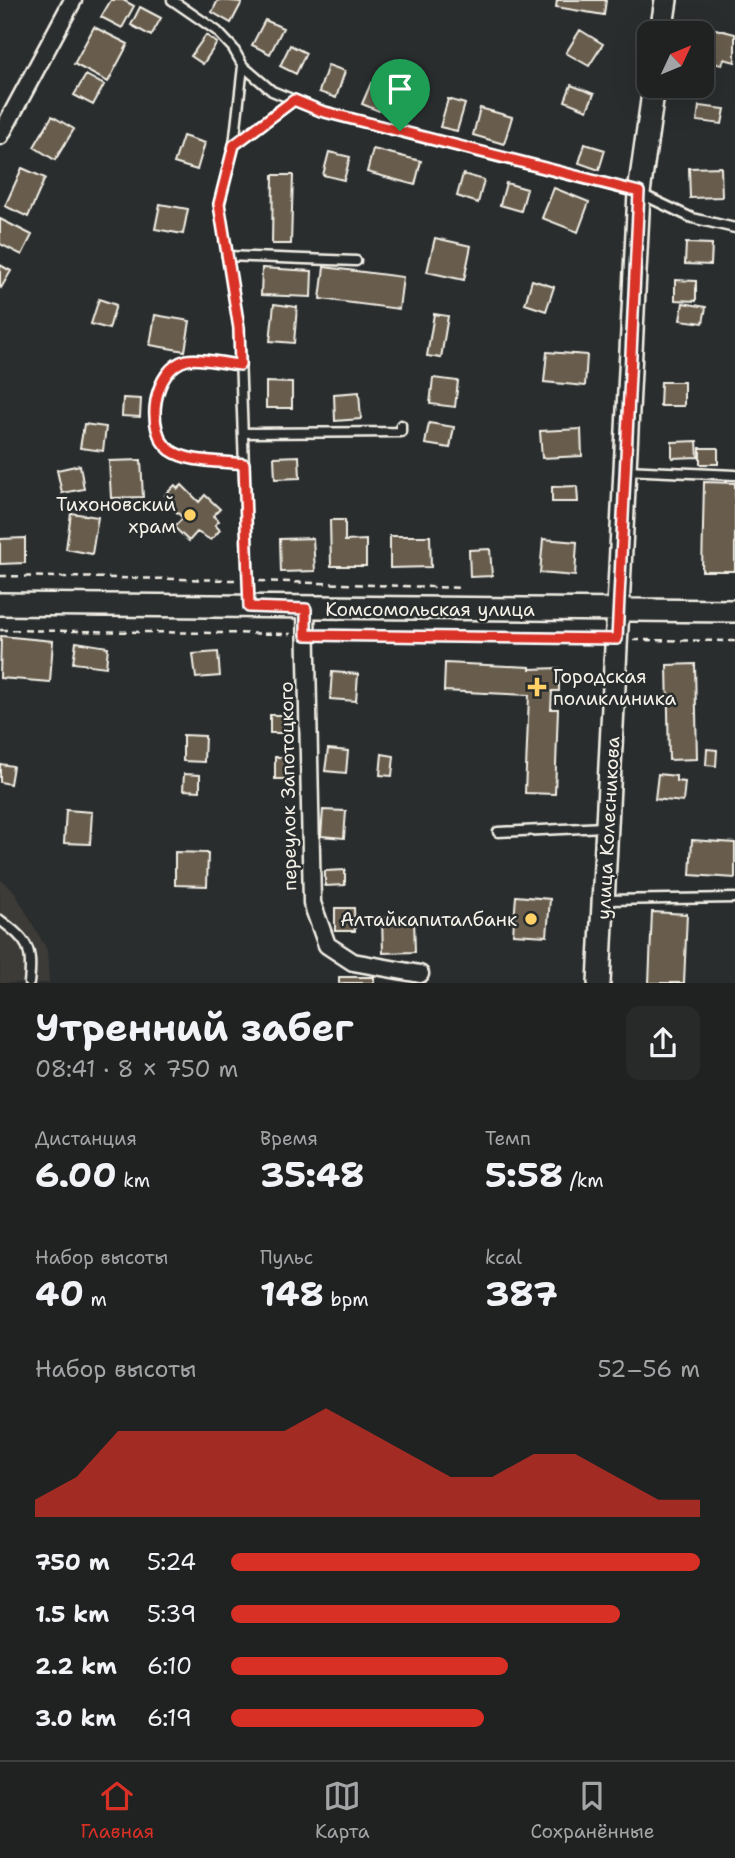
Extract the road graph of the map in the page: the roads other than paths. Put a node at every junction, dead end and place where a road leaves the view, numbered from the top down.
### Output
1 (73, 0) edge
2 (172, 0) edge
3 (666, 0) edge
4 (663, 21) edge
5 (243, 66) junction
6 (652, 98) edge
7 (294, 100) junction
8 (0, 136) edge
9 (234, 145) junction
10 (639, 192) junction
11 (735, 228) edge
12 (227, 256) junction
13 (356, 261) dead end
14 (240, 365) junction
15 (401, 425) dead end
16 (243, 433) junction
17 (244, 464) junction
18 (625, 470) junction
19 (735, 475) edge
20 (0, 604) edge
21 (249, 607) junction
22 (306, 609) junction
23 (619, 611) junction
24 (735, 611) edge
25 (607, 827) junction
26 (498, 832) dead end
27 (735, 898) edge
28 (604, 900) junction
29 (0, 920) edge
30 (421, 974) dead end
31 (29, 983) edge
32 (599, 983) edge

1 - 8 street
2 - 5 lane
3 - 4 street
5 - 7 lane
5 - 9 lane
6 - 10 street, улица Колесникова
7 - 9 lane
7 - 10 lane
9 - 12 lane
10 - 11 lane
10 - 18 street, улица Колесникова
12 - 13 lane
12 - 14 lane
14 - 16 lane
14 - 17 lane
15 - 16 lane
16 - 17 lane
17 - 21 lane
18 - 19 lane
18 - 23 street, улица Колесникова
20 - 21 street, Комсомольская улица
21 - 22 street, Комсомольская улица
22 - 23 street, Комсомольская улица
22 - 30 street, переулок Запотоцкого
23 - 24 street, Комсомольская улица
23 - 25 street, улица Колесникова
25 - 26 lane
25 - 28 street, улица Колесникова
27 - 28 lane
28 - 32 street, улица Колесникова
29 - 31 lane

